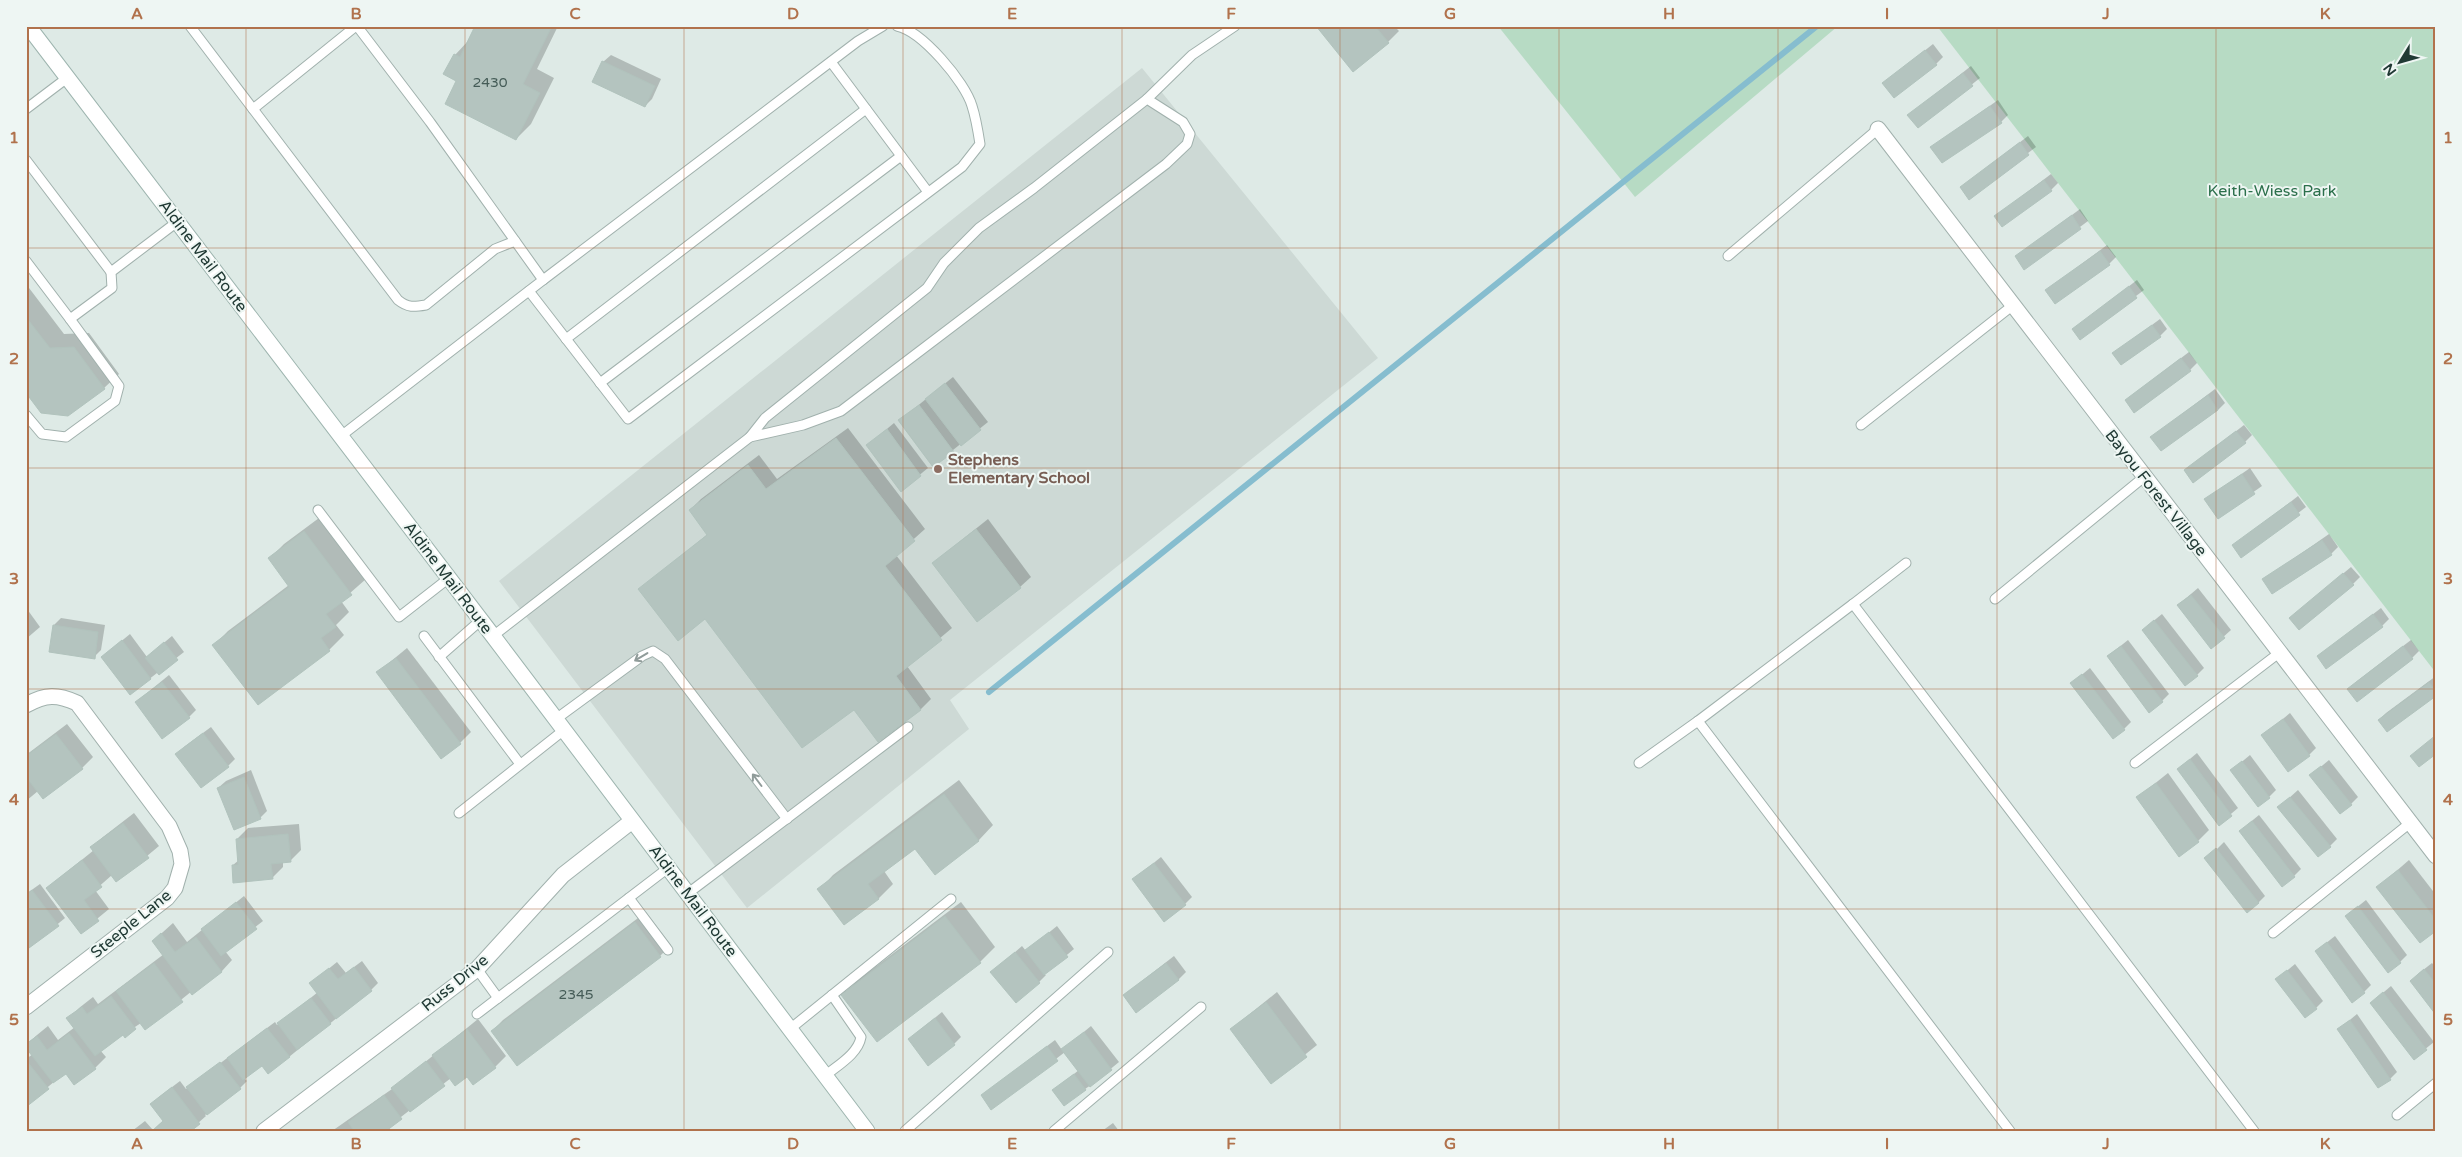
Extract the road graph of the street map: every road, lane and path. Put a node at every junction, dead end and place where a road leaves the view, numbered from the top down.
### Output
1 (28, 26) edge
2 (190, 26) edge
3 (356, 26) edge
4 (883, 26) edge
5 (897, 26) edge
6 (1235, 26) edge
7 (831, 62) junction
8 (67, 78) junction
9 (1147, 99) junction
10 (253, 109) junction
11 (866, 109) junction
12 (26, 110) edge
13 (1878, 129) joint
14 (900, 156) junction
15 (26, 160) edge
16 (928, 192) junction
17 (177, 222) junction
18 (515, 241) junction
19 (1728, 256) dead end
20 (26, 261) edge
21 (111, 272) junction
22 (543, 280) junction
23 (529, 291) junction
24 (2012, 306) junction
25 (70, 319) junction
26 (566, 339) junction
27 (600, 383) junction
28 (26, 414) edge
29 (1862, 425) dead end
30 (341, 436) junction
31 (750, 437) junction
32 (2144, 477) junction
33 (318, 510) dead end
34 (1906, 563) dead end
35 (449, 578) junction
36 (1995, 599) dead end
37 (1853, 604) junction
38 (481, 620) junction
39 (424, 636) dead end
40 (493, 636) junction
41 (2279, 653) junction
42 (439, 657) junction
43 (26, 705) edge
44 (1698, 721) junction
45 (560, 724) junction
46 (908, 727) dead end
47 (1639, 763) dead end
48 (2135, 763) dead end
49 (520, 764) junction
50 (459, 813) dead end
51 (787, 819) junction
52 (632, 821) junction
53 (2410, 823) junction
54 (2436, 856) edge
55 (668, 868) junction
56 (688, 894) junction
57 (629, 898) junction
58 (952, 899) dead end
59 (2273, 934) dead end
60 (668, 950) dead end
61 (1108, 952) dead end
62 (477, 969) junction
63 (832, 995) junction
64 (498, 998) junction
65 (1201, 1007) dead end
66 (26, 1008) edge
67 (477, 1014) dead end
68 (790, 1029) junction
69 (825, 1076) junction
70 (2436, 1083) edge
71 (2397, 1115) dead end
72 (264, 1131) edge
73 (867, 1131) edge
74 (905, 1131) edge
75 (1054, 1131) edge
76 (2010, 1131) edge
77 (2254, 1131) edge

1 - 8 street, Aldine Mail Route
2 - 10 lane
3 - 10 lane
3 - 18 lane
4 - 7 lane
5 - 16 lane
6 - 9 lane
7 - 11 lane
7 - 22 lane
8 - 12 lane
8 - 17 street, Aldine Mail Route
9 - 31 lane
9 - 31 lane
10 - 18 lane
11 - 14 lane
11 - 26 lane
13 - 19 lane
13 - 24 street, Bayou Forest Village
14 - 16 lane
14 - 27 lane
15 - 21 lane
16 - 27 lane
17 - 21 lane
17 - 30 street, Aldine Mail Route
18 - 22 lane
20 - 25 lane
21 - 25 lane
22 - 23 lane
23 - 26 lane
23 - 30 lane
24 - 29 lane
24 - 32 street, Bayou Forest Village
25 - 28 lane
26 - 27 lane
30 - 35 street, Aldine Mail Route
31 - 40 lane
32 - 36 lane
32 - 41 street, Bayou Forest Village
33 - 35 lane
34 - 37 lane
35 - 38 street, Aldine Mail Route
37 - 44 lane
37 - 77 lane
38 - 40 street, Aldine Mail Route
38 - 42 lane
39 - 42 lane
40 - 45 street, Aldine Mail Route
41 - 48 lane
41 - 53 street, Bayou Forest Village
42 - 49 lane
43 - 66 street, Steeple Lane
44 - 47 lane
44 - 76 lane
45 - 49 lane
51 -> 45 lane
45 - 52 street, Aldine Mail Route
46 - 51 lane
49 - 50 lane
51 - 56 lane
52 - 55 street, Aldine Mail Route
52 - 62 street, Russ Drive
53 - 54 street, Bayou Forest Village
53 - 59 lane
55 - 56 street, Aldine Mail Route
55 - 57 lane
56 - 68 street, Aldine Mail Route
57 - 60 lane
57 - 64 lane
58 - 63 lane
61 - 74 lane
62 - 64 lane
62 - 72 street, Russ Drive
63 - 68 lane
63 - 69 lane
64 - 67 lane
65 - 75 lane
68 - 69 street, Aldine Mail Route
69 - 73 street, Aldine Mail Route
70 - 71 lane

